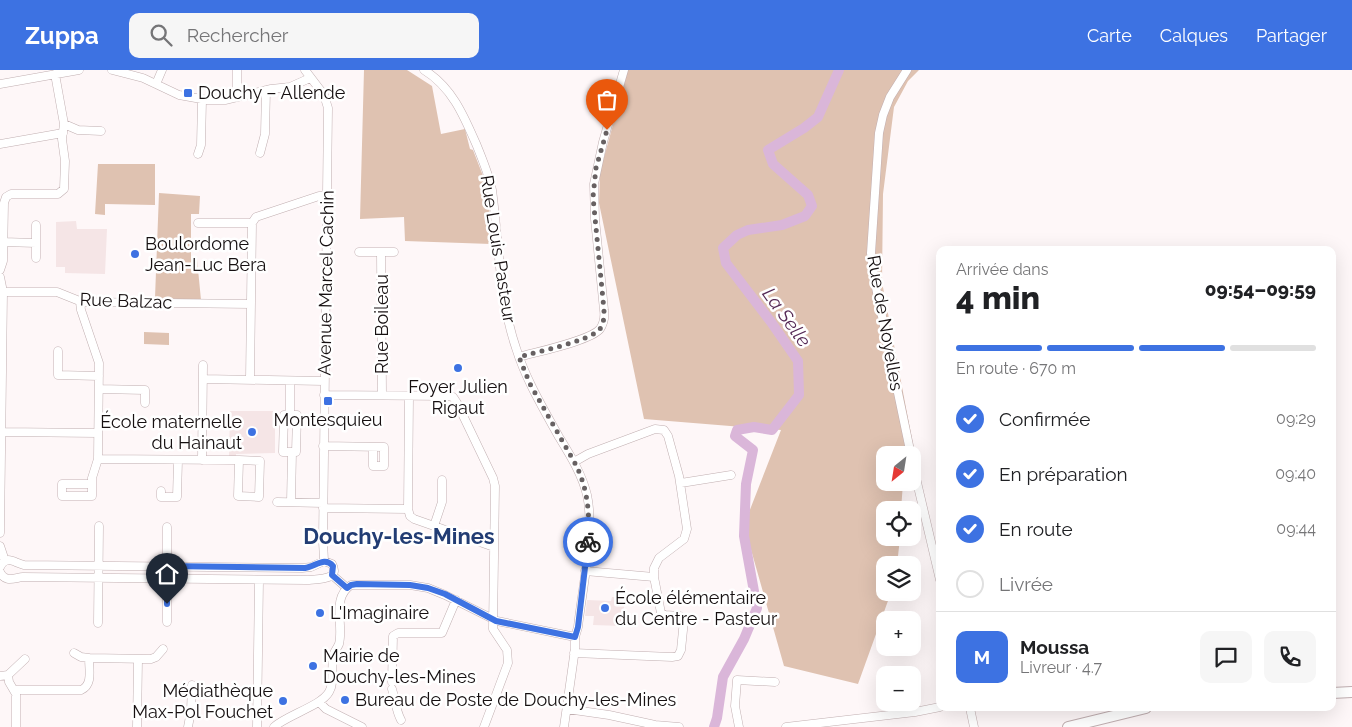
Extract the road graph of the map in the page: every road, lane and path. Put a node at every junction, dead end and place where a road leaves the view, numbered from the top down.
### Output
1 (79, 70) edge
2 (112, 70) edge
3 (162, 70) edge
4 (237, 70) edge
5 (305, 70) edge
6 (424, 70) edge
7 (624, 70) edge
8 (907, 70) edge
9 (55, 74) junction
10 (310, 78) junction
11 (0, 84) edge
12 (156, 84) junction
13 (266, 90) junction
14 (237, 97) junction
15 (202, 100) junction
16 (64, 124) junction
17 (100, 131) dead end
18 (63, 133) junction
19 (0, 144) edge
20 (260, 153) dead end
21 (198, 154) dead end
22 (327, 196) junction
23 (198, 223) dead end
24 (252, 223) junction
25 (36, 225) dead end
26 (3, 242) junction
27 (36, 243) junction
28 (359, 252) dead end
29 (382, 252) junction
30 (394, 252) dead end
31 (36, 258) dead end
32 (0, 270) edge
33 (0, 277) edge
34 (3, 292) junction
35 (80, 302) junction
36 (251, 304) junction
37 (58, 351) dead end
38 (519, 357) junction
39 (203, 365) dead end
40 (99, 376) junction
41 (203, 379) junction
42 (250, 380) junction
43 (290, 380) junction
44 (324, 381) junction
45 (99, 389) junction
46 (324, 395) junction
47 (382, 395) junction
48 (409, 396) junction
49 (145, 403) dead end
50 (290, 415) junction
51 (1, 432) junction
52 (98, 433) junction
53 (323, 446) junction
54 (909, 446) edge
55 (374, 447) dead end
56 (292, 452) junction
57 (98, 459) junction
58 (178, 460) junction
59 (202, 460) junction
60 (239, 460) junction
61 (574, 462) junction
62 (731, 475) dead end
63 (442, 480) dead end
64 (680, 483) junction
65 (92, 484) dead end
66 (161, 491) dead end
67 (919, 491) edge
68 (277, 502) dead end
69 (291, 502) junction
70 (323, 505) junction
71 (408, 509) junction
72 (99, 526) dead end
73 (434, 526) junction
74 (167, 527) dead end
75 (0, 532) edge
76 (0, 546) edge
77 (494, 547) junction
78 (16, 562) junction
79 (321, 562) junction
80 (936, 563) edge
81 (2, 564) edge
82 (98, 566) junction
83 (167, 566) junction
84 (585, 571) junction
85 (332, 575) junction
86 (654, 577) junction
87 (2, 578) edge
88 (14, 578) junction
89 (98, 578) junction
90 (322, 578) junction
91 (167, 579) junction
92 (259, 580) junction
93 (347, 588) junction
94 (456, 600) junction
95 (494, 620) junction
96 (98, 622) dead end
97 (167, 622) dead end
98 (575, 637) junction
99 (163, 648) dead end
100 (574, 652) junction
101 (74, 653) dead end
102 (26, 658) dead end
103 (90, 658) junction
104 (138, 659) junction
105 (4, 676) edge
106 (775, 682) dead end
107 (192, 685) dead end
108 (14, 690) junction
109 (1352, 692) edge
110 (1336, 693) edge
111 (319, 702) junction
112 (567, 708) junction
113 (936, 708) edge
114 (971, 711) edge
115 (1134, 711) edge
116 (401, 720) dead end
117 (639, 724) edge
118 (16, 727) edge
119 (137, 727) edge
120 (188, 727) edge
121 (257, 727) edge
122 (274, 727) edge
123 (362, 727) edge
124 (484, 727) edge
125 (564, 727) edge
126 (679, 727) edge
127 (739, 727) edge
128 (786, 727) edge
129 (974, 727) edge
130 (1068, 727) edge

1 - 9 street
2 - 12 street
3 - 12 street
4 - 14 street
5 - 10 street, Avenue Marcel Cachin
6 - 38 street, Rue Louis Pasteur
7 - 38 street
8 - 54 street, Rue de Noyelles
9 - 11 street
9 - 16 street
10 - 13 street
10 - 22 street, Avenue Marcel Cachin
12 - 15 street
13 - 14 street
13 - 20 street
14 - 15 street
15 - 21 street
16 - 17 street
16 - 18 street
18 - 19 street
18 - 26 street
22 - 24 street
22 - 44 street, Avenue Marcel Cachin
23 - 24 street
24 - 36 street
25 - 27 street
26 - 27 street
26 - 32 street
27 - 31 street
28 - 29 street, Rue Boileau
29 - 30 street, Rue Boileau
29 - 47 street, Rue Boileau
33 - 34 street
34 - 35 street, Rue Balzac
34 - 51 street
35 - 36 street, Rue Balzac
35 - 40 street
36 - 42 street
37 - 40 street
38 - 61 street, Rue Louis Pasteur
39 - 41 street
40 - 45 street
41 - 42 street
41 - 59 street
42 - 43 street
43 - 44 street
43 - 50 street, Avenue Marcel Cachin
44 - 46 street, Avenue Marcel Cachin
45 - 49 street
45 - 52 street
46 - 47 street
46 - 53 street, Avenue Marcel Cachin
47 - 48 street
48 - 71 street
48 - 77 street
50 - 56 street, Avenue Marcel Cachin
50 - 56 street, Avenue Marcel Cachin
51 - 52 street
51 - 75 street
52 - 57 street
53 - 55 street
53 - 70 street, Avenue Marcel Cachin
56 - 69 street, Avenue Marcel Cachin
57 - 58 street
57 - 65 street
58 - 59 street
58 - 66 street
59 - 60 street
60 - 60 street
61 - 64 street
61 - 84 street, Rue Louis Pasteur
62 - 64 street
63 - 73 street
64 - 86 street
67 - 80 street
68 - 69 street
69 - 70 street
70 - 71 street
70 - 79 street, Avenue Marcel Cachin
71 - 73 street
72 - 82 street
73 - 77 street
74 - 83 street
76 - 81 street
77 - 95 street
78 - 81 street
78 - 82 street
78 - 88 street
79 - 83 street
79 - 85 street
79 - 90 street
82 - 83 street
82 - 89 street
83 - 91 street
84 - 86 street
84 - 98 street, Rue Louis Pasteur
85 - 90 street
85 - 93 street
86 - 100 street
87 - 88 street
88 - 89 street
89 - 91 street
89 - 96 street
90 - 92 street
91 - 92 street
91 - 97 street
92 - 121 street
93 - 94 street
93 - 111 street
94 - 95 street
94 - 116 street
95 - 98 street
95 - 124 street
98 - 100 street, Rue Louis Pasteur
99 - 104 street
100 - 112 street, Rue Louis Pasteur
101 - 103 street
102 - 105 street
103 - 104 street
103 - 108 street
104 - 119 street
105 - 108 street
106 - 127 street
107 - 120 street
108 - 118 street
109 - 110 main road
111 - 122 street
111 - 123 street
112 - 117 street
112 - 125 street, Rue Louis Pasteur
113 - 128 street
114 - 129 street
115 - 130 main road
117 - 126 street

